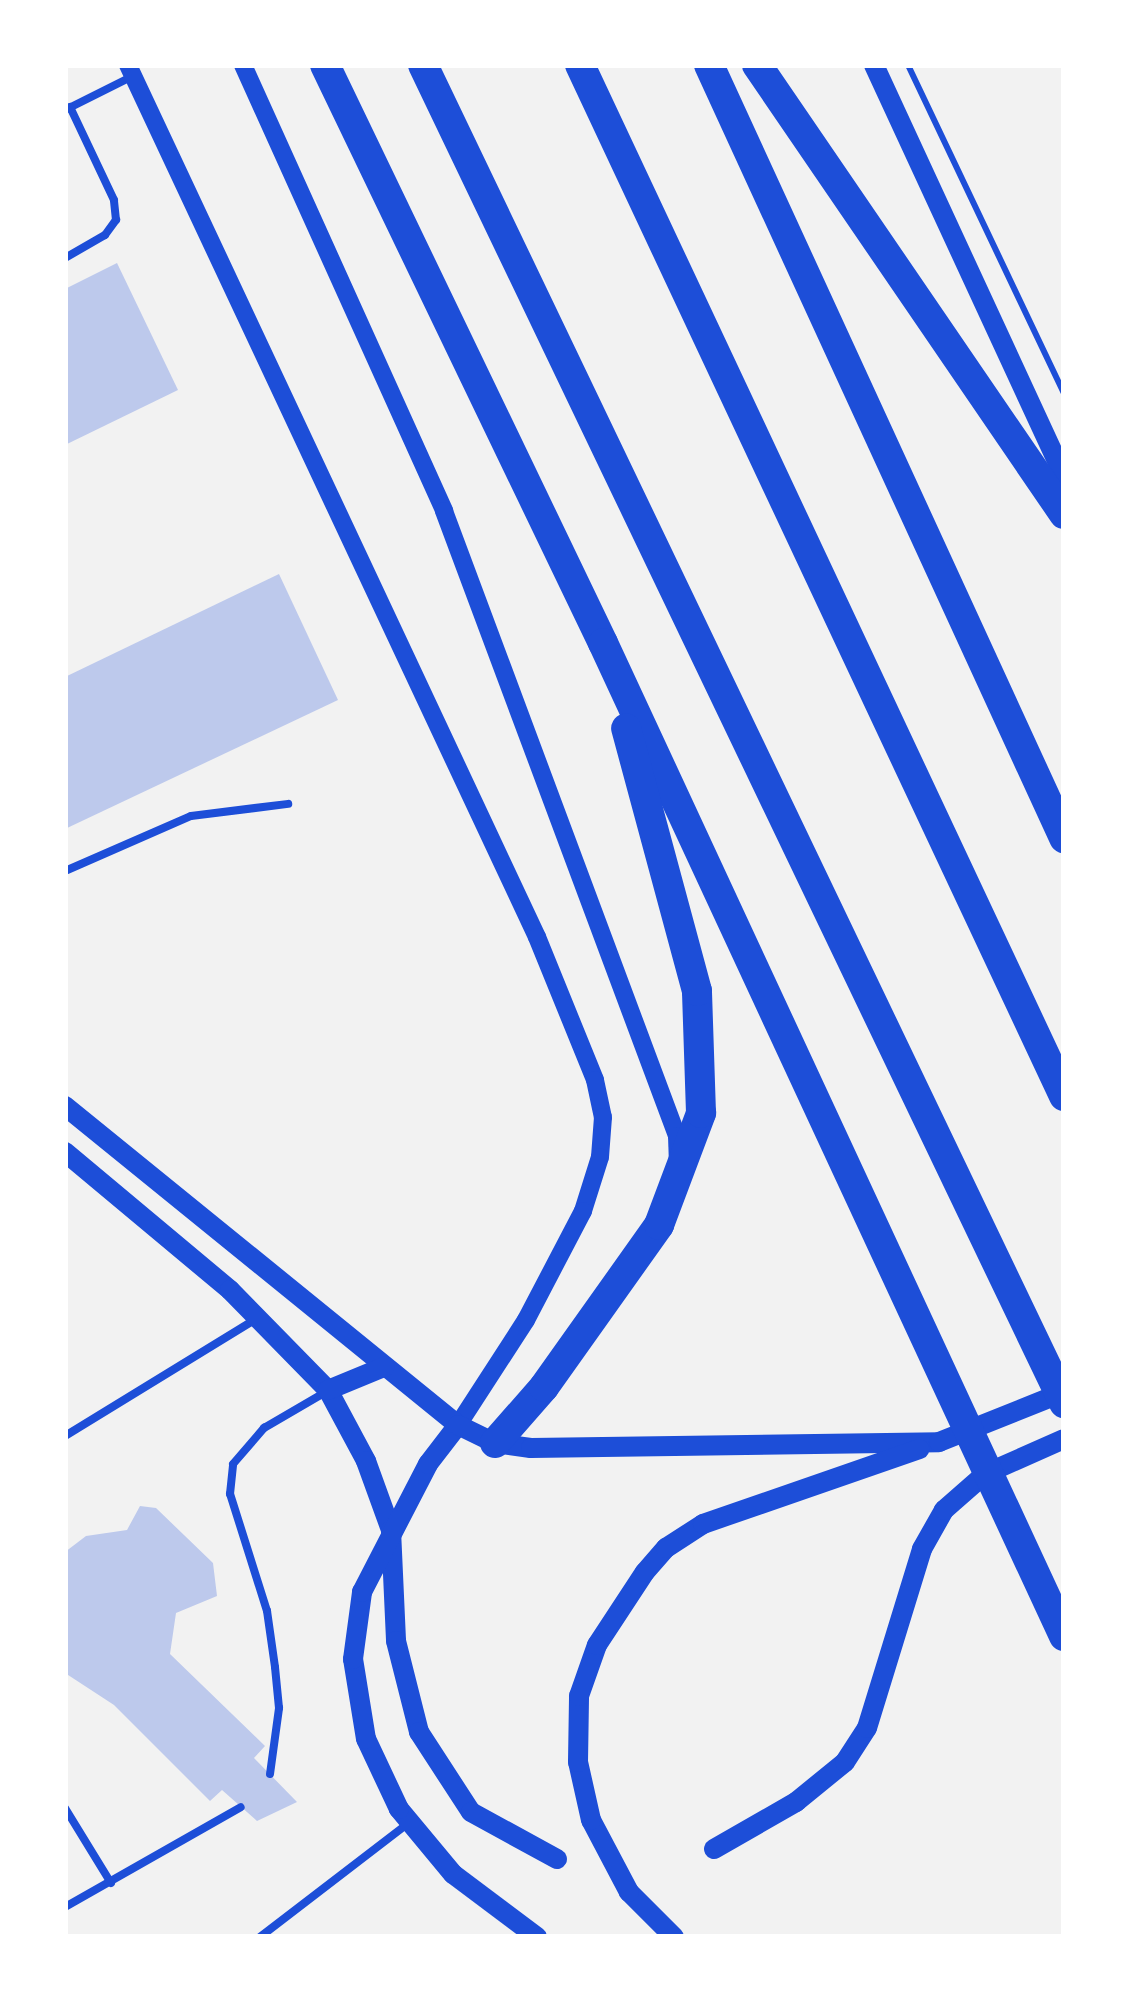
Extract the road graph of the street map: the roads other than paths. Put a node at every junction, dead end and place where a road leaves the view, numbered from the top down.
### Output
1 (243, 65) edge
2 (325, 65) edge
3 (423, 65) edge
4 (580, 65) edge
5 (710, 65) edge
6 (757, 65) edge
7 (874, 65) edge
8 (130, 71) edge
9 (68, 109) edge
10 (65, 258) edge
11 (1064, 477) edge
12 (1064, 514) edge
13 (603, 643) junction
14 (288, 804) dead end
15 (1064, 838) edge
16 (65, 871) edge
17 (1064, 1096) edge
18 (66, 1106) edge
19 (65, 1152) edge
20 (679, 1185) junction
21 (258, 1317) junction
22 (384, 1367) junction
23 (328, 1390) junction
24 (1064, 1392) edge
25 (1064, 1403) edge
26 (458, 1424) junction
27 (65, 1436) edge
28 (1064, 1439) edge
29 (939, 1442) junction
30 (495, 1443) junction
31 (391, 1530) junction
32 (1064, 1636) edge
33 (270, 1774) dead end
34 (242, 1807) dead end
35 (65, 1808) edge
36 (410, 1822) junction
37 (714, 1849) dead end
38 (558, 1859) dead end
39 (111, 1884) junction
40 (65, 1908) edge
41 (260, 1937) edge
42 (538, 1937) edge
43 (674, 1937) edge

1 - 20 street
2 - 13 highway
3 - 25 highway
4 - 17 highway
5 - 15 highway
6 - 12 highway
7 - 11 main road
8 - 9 lane
8 - 26 street
9 - 10 lane
13 - 20 highway
13 - 32 highway
14 - 16 lane
18 - 22 main road
19 - 21 main road
20 - 30 highway
21 - 23 main road
21 - 27 lane
22 - 23 main road
22 - 26 main road
23 - 31 main road
23 - 33 lane
24 - 29 main road
26 - 30 main road
26 - 31 main road
28 - 37 main road
29 - 30 main road
29 - 43 main road
31 - 36 main road
31 - 38 main road
34 - 39 lane
35 - 39 lane
36 - 41 lane
36 - 42 main road
39 - 40 lane

